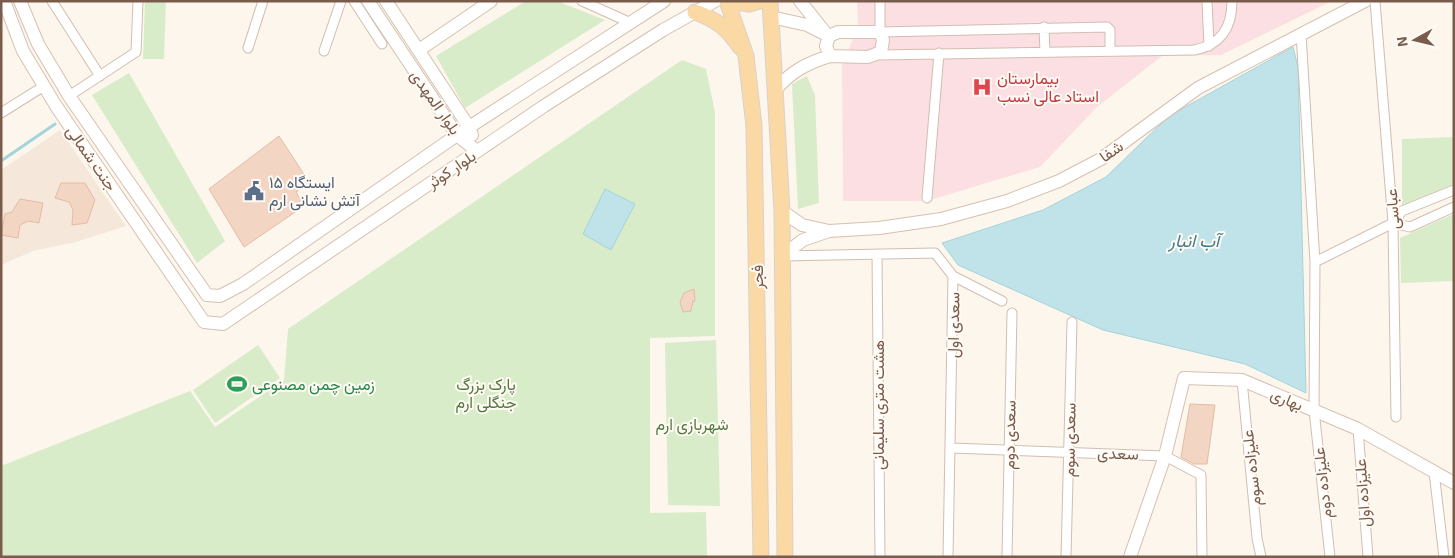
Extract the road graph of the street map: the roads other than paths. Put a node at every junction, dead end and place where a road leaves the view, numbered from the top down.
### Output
1 (4, 1) edge
2 (20, 1) edge
3 (52, 1) edge
4 (138, 1) edge
5 (263, 1) edge
6 (341, 1) edge
7 (354, 1) edge
8 (368, 1) edge
9 (386, 1) edge
10 (582, 1) edge
11 (664, 1) edge
12 (715, 1) edge
13 (727, 1) edge
14 (731, 1) edge
15 (759, 1) edge
16 (770, 1) edge
17 (800, 1) edge
18 (880, 1) edge
19 (1207, 1) edge
20 (1232, 1) edge
21 (1365, 1) edge
22 (1375, 1) edge
23 (490, 2) edge
24 (695, 12) junction
25 (771, 17) junction
26 (631, 23) junction
27 (1044, 27) junction
28 (880, 32) junction
29 (1301, 34) junction
30 (829, 36) junction
31 (382, 44) dead end
32 (1209, 46) junction
33 (248, 48) dead end
34 (418, 50) junction
35 (324, 51) dead end
36 (1110, 51) junction
37 (1045, 52) junction
38 (939, 53) junction
39 (877, 55) junction
40 (746, 56) junction
41 (830, 56) junction
42 (100, 76) junction
43 (44, 86) junction
44 (776, 88) junction
45 (69, 96) junction
46 (1, 113) edge
47 (469, 127) junction
48 (457, 135) junction
49 (477, 151) junction
50 (1454, 190) edge
51 (927, 198) dead end
52 (1454, 207) edge
53 (782, 211) junction
54 (1393, 223) junction
55 (829, 231) junction
56 (877, 254) junction
57 (782, 256) junction
58 (1315, 262) junction
59 (953, 276) junction
60 (207, 295) junction
61 (1002, 301) dead end
62 (194, 307) junction
63 (1012, 313) dead end
64 (1072, 322) dead end
65 (1242, 380) junction
66 (1314, 410) junction
67 (1396, 417) dead end
68 (1358, 429) junction
69 (952, 448) junction
70 (1009, 449) junction
71 (1069, 451) junction
72 (1165, 456) junction
73 (1434, 472) junction
74 (1454, 483) edge
75 (761, 557) edge
76 (785, 557) edge
77 (880, 557) edge
78 (948, 557) edge
79 (1007, 557) edge
80 (1066, 557) edge
81 (1130, 557) edge
82 (1202, 557) edge
83 (1261, 557) edge
84 (1330, 557) edge
85 (1368, 557) edge
86 (1444, 557) edge

1 - 43 main road, جنت شمالی
2 - 45 main road, جنت شمالی
3 - 42 street
4 - 42 street
5 - 33 street
6 - 35 street
7 - 31 street
8 - 48 main road, بلوار المهدی
9 - 34 main road, بلوار المهدی
10 - 26 street
11 - 26 main road, بلوار کوثر
12 - 24 main road, بلوار کوثر
13 - 40 main road, فجر
14 - 15 main road
16 - 25 main road, فجر
17 - 30 main road
18 - 28 street
19 - 32 street
20 - 32 street
21 - 29 main road, شفا
22 - 54 street, عباسی
23 - 34 main road
24 - 40 main road
24 - 49 main road, بلوار کوثر
25 - 30 main road
25 - 44 main road, فجر
26 - 47 main road, بلوار کوثر
27 - 28 street
27 - 36 street
27 - 37 street
28 - 30 main road
28 - 39 main road
29 - 55 main road, شفا
29 - 58 street, علیزاده دوم
30 - 41 main road
32 - 36 street
34 - 47 main road, بلوار المهدی
36 - 37 street
37 - 38 street
38 - 39 street
38 - 51 street
39 - 41 main road
40 - 75 main road, فجر
41 - 44 main road
42 - 45 street
43 - 46 street
43 - 62 main road, جنت شمالی
44 - 53 main road, فجر
45 - 60 main road, جنت شمالی
47 - 48 main road, بلوار کوثر
47 - 49 main road, بلوار المهدی
48 - 49 main road, بلوار المهدی
48 - 60 main road, بلوار کوثر
49 - 62 main road, بلوار کوثر
50 - 54 street
52 - 54 street
53 - 55 main road
53 - 57 main road, فجر
54 - 58 street
54 - 67 street, عباسی
55 - 57 main road
56 - 57 street, سعدی اول
56 - 59 street, سعدی اول
56 - 77 street, هشت متری سلیمانی
57 - 76 main road, فجر
58 - 66 street, علیزاده دوم
59 - 61 street
59 - 69 street, سعدی اول
60 - 62 main road
63 - 70 street, سعدی دوم
64 - 71 street, سعدی سوم
65 - 66 main road, بهاری
65 - 72 main road, بهاری
65 - 83 street, علیزاده سوم
66 - 68 main road, بهاری
66 - 84 street, علیزاده دوم
68 - 73 main road, بهاری
68 - 85 street, علیزاده اول
69 - 70 street, سعدی
69 - 78 street, سعدی اول
70 - 71 street, سعدی
70 - 79 street, سعدی دوم
71 - 72 street, سعدی
71 - 80 street, سعدی سوم
72 - 81 main road
72 - 82 street
73 - 74 main road, بهاری
73 - 86 street

